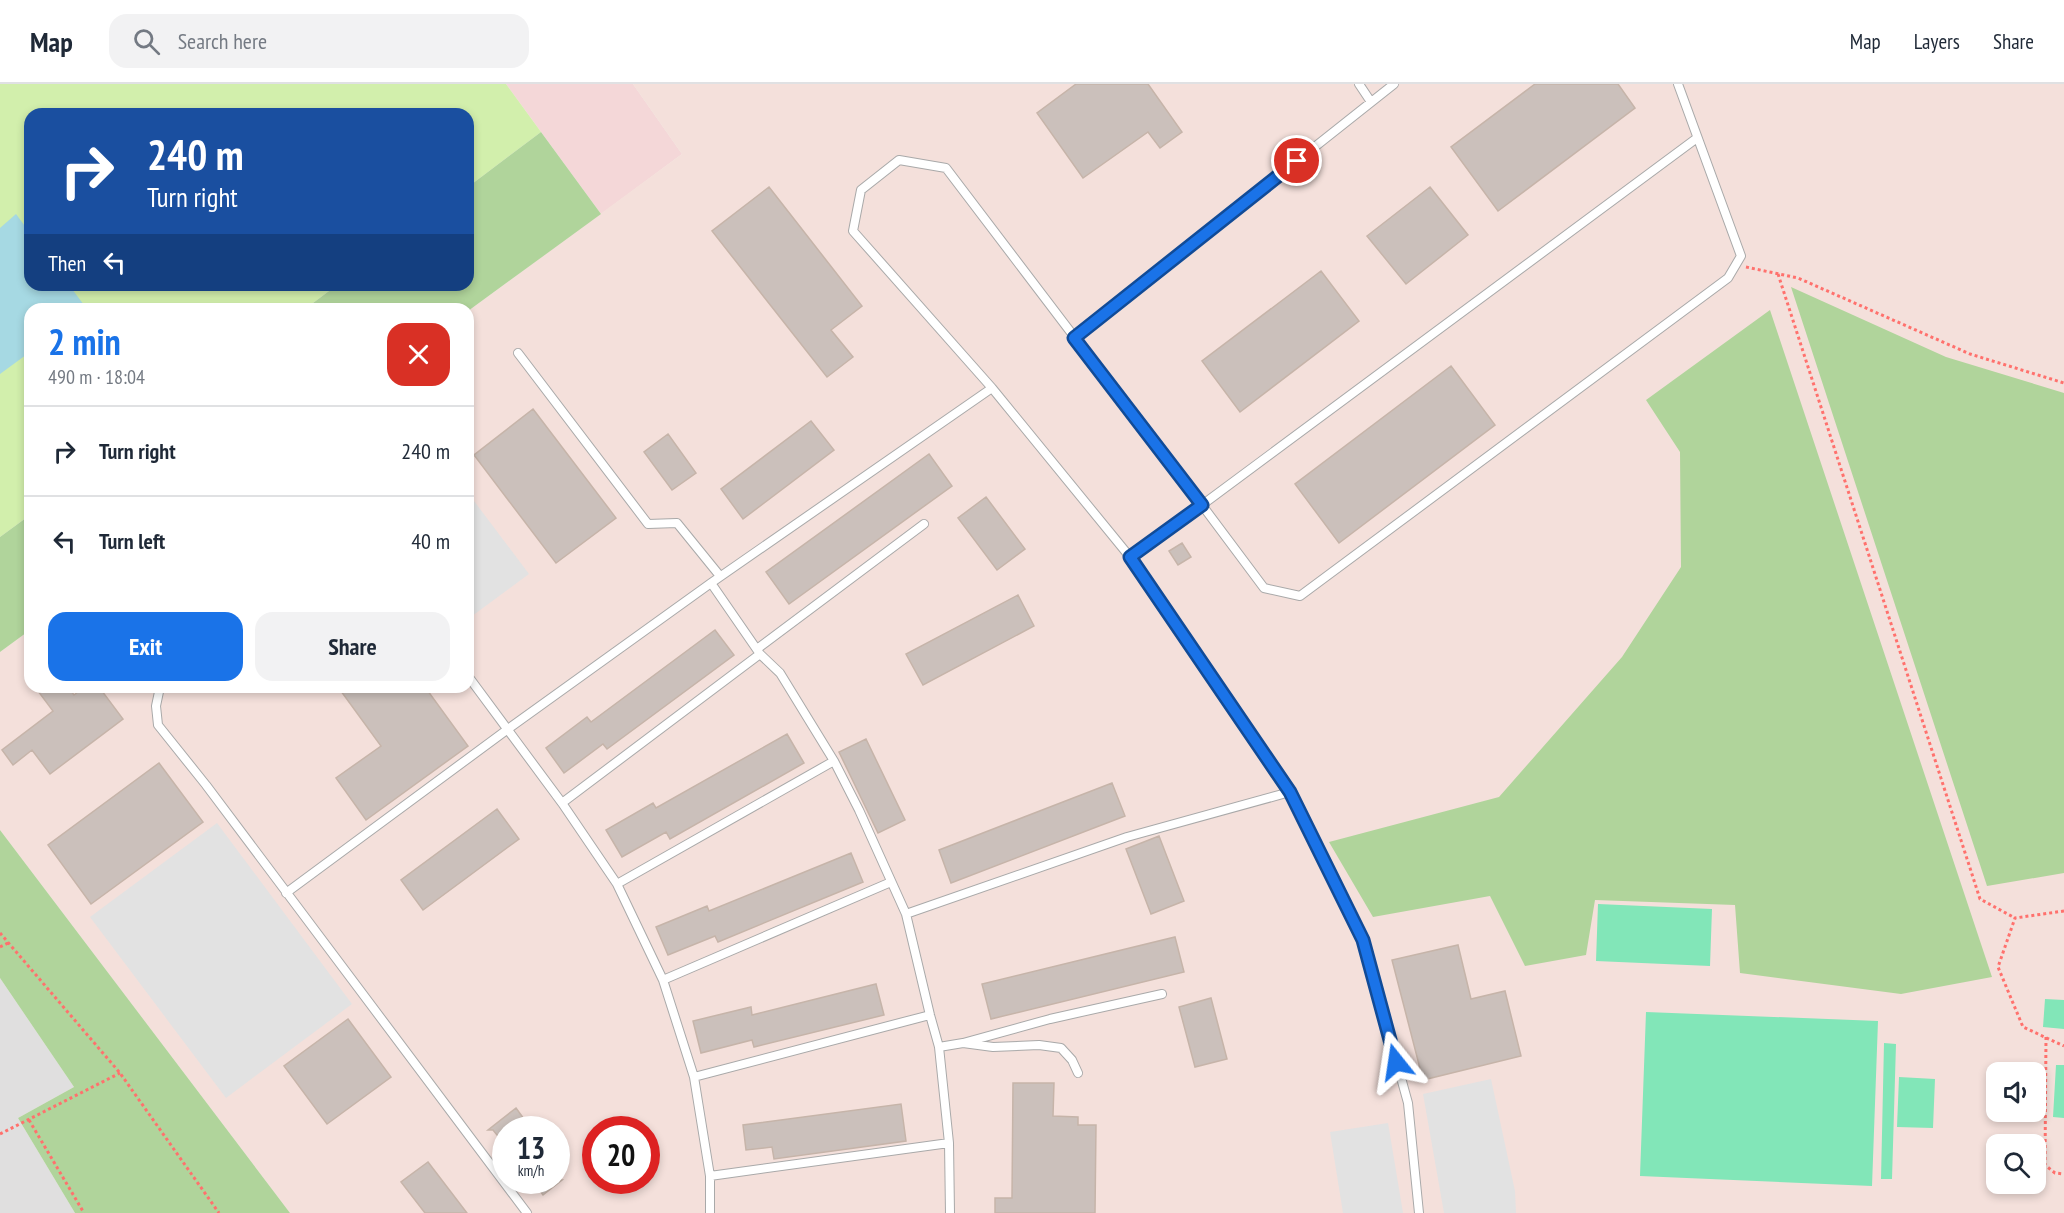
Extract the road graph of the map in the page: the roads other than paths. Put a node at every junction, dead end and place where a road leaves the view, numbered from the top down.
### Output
1 (1359, 84) edge
2 (1394, 84) edge
3 (1678, 84) edge
4 (1371, 102) junction
5 (1697, 138) junction
6 (1074, 338) junction
7 (518, 352) dead end
8 (992, 388) junction
9 (1202, 505) junction
10 (924, 524) dead end
11 (1130, 557) junction
12 (720, 576) junction
13 (711, 583) junction
14 (759, 651) junction
15 (474, 684) edge
16 (159, 693) edge
17 (508, 729) junction
18 (834, 761) junction
19 (1290, 792) junction
20 (562, 803) junction
21 (891, 882) junction
22 (617, 884) junction
23 (286, 893) junction
24 (906, 914) junction
25 (663, 980) junction
26 (1162, 994) dead end
27 (930, 1015) junction
28 (963, 1043) junction
29 (939, 1047) junction
30 (1078, 1073) dead end
31 (694, 1077) junction
32 (949, 1143) junction
33 (710, 1176) junction
34 (527, 1213) edge
35 (710, 1213) edge
36 (950, 1213) edge
37 (1419, 1213) edge

1 - 4 lane
2 - 4 lane
3 - 5 lane
4 - 6 lane
5 - 9 lane
5 - 9 lane
6 - 8 lane
6 - 9 lane
7 - 12 lane
8 - 11 lane
8 - 12 lane
9 - 11 lane
10 - 14 lane
11 - 19 lane
12 - 13 lane
13 - 14 lane
13 - 17 lane
14 - 18 lane
14 - 20 lane
15 - 17 lane
16 - 23 lane
17 - 20 lane
17 - 23 lane
18 - 21 lane
18 - 22 lane
19 - 24 lane
19 - 37 lane
20 - 22 lane
21 - 24 lane
21 - 25 lane
22 - 25 lane
23 - 34 lane
24 - 27 lane
25 - 31 lane
26 - 28 lane
27 - 29 lane
27 - 31 lane
28 - 29 lane
28 - 30 lane
29 - 32 lane
31 - 33 lane
32 - 33 lane
32 - 36 lane
33 - 35 lane

